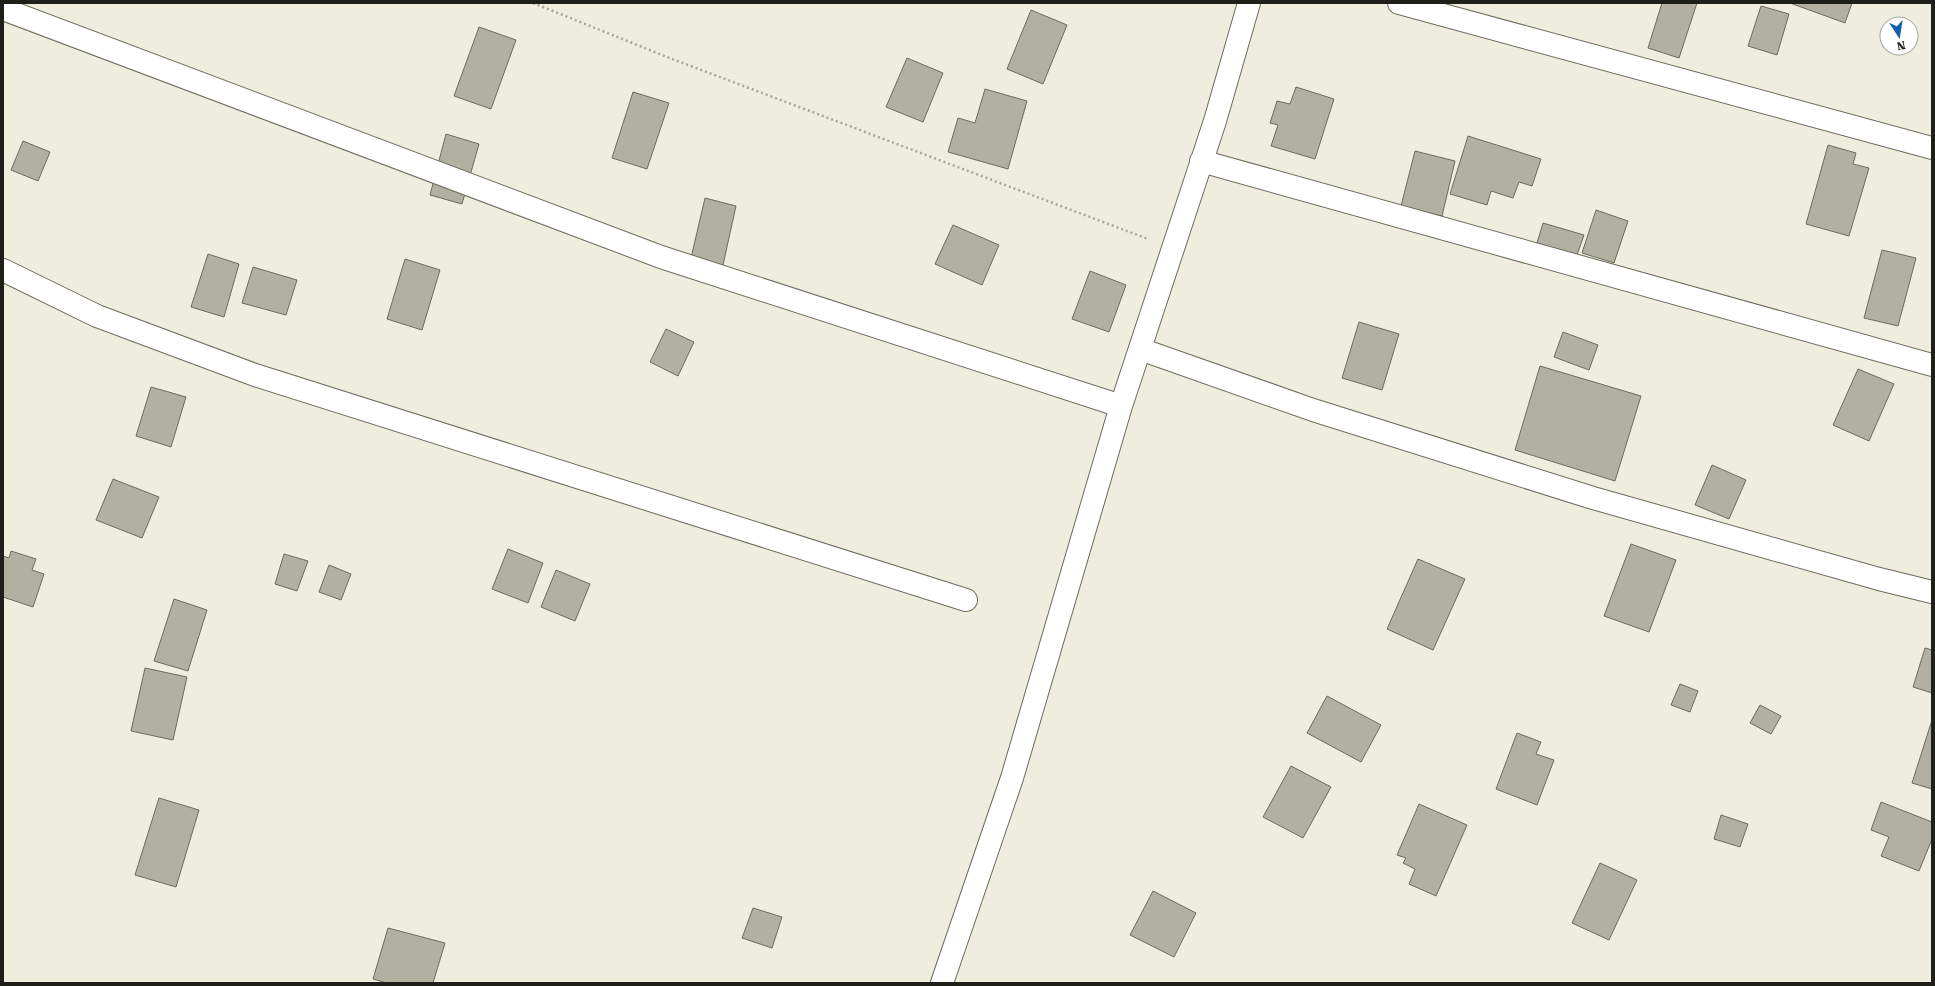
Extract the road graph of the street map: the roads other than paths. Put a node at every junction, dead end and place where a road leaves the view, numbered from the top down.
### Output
1 (1249, 3) edge
2 (1399, 3) edge
3 (3, 9) edge
4 (1932, 148) edge
5 (1201, 161) junction
6 (3, 270) edge
7 (1140, 349) junction
8 (1932, 365) edge
9 (1121, 406) junction
10 (1932, 592) edge
11 (966, 600) dead end
12 (942, 983) edge

1 - 5 street
2 - 4 street
3 - 9 street
5 - 7 street
5 - 8 street
6 - 11 street
7 - 9 street
7 - 10 street
9 - 12 street

